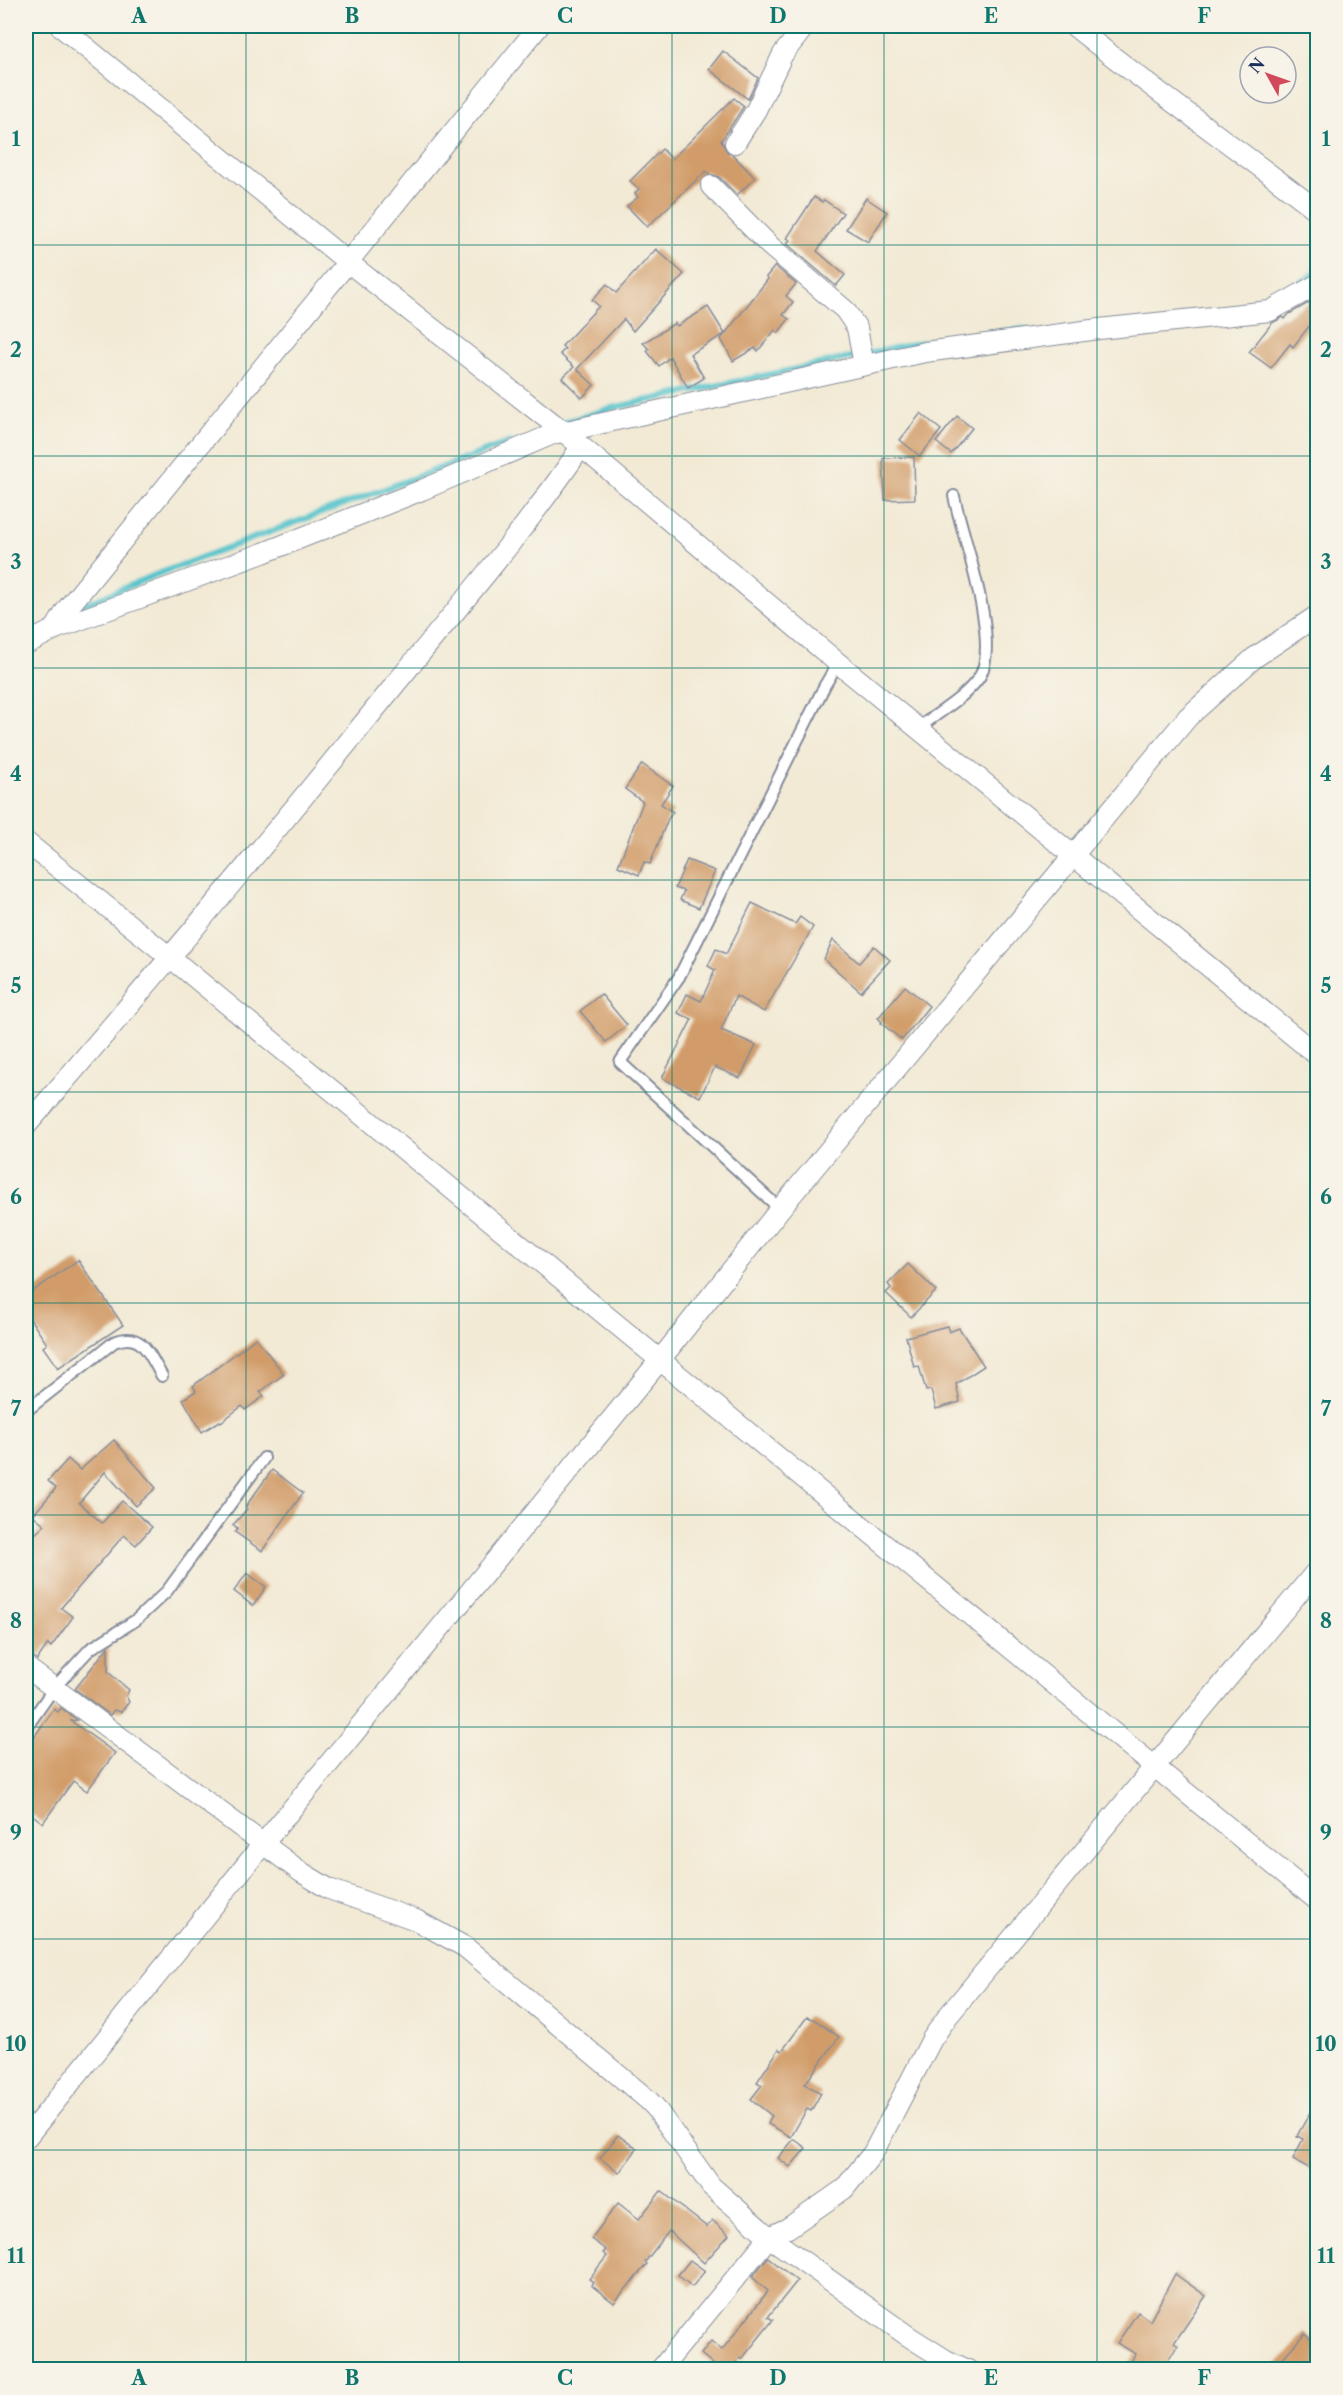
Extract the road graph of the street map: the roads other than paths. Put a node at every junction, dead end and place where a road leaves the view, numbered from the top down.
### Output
1 (60, 26) edge
2 (539, 26) edge
3 (806, 26) edge
4 (1074, 26) edge
5 (735, 143) dead end
6 (711, 186) dead end
7 (1317, 211) edge
8 (349, 263) junction
9 (1317, 284) edge
10 (864, 365) junction
11 (564, 432) junction
12 (581, 447) junction
13 (954, 496) dead end
14 (1317, 615) edge
15 (55, 629) junction
16 (26, 644) edge
17 (838, 663) junction
18 (918, 728) junction
19 (26, 842) edge
20 (1073, 855) junction
21 (171, 958) junction
22 (1317, 1056) edge
23 (26, 1126) edge
24 (780, 1209) junction
25 (660, 1360) junction
26 (162, 1376) dead end
27 (26, 1411) edge
28 (264, 1458) dead end
29 (1317, 1569) edge
30 (26, 1667) edge
31 (54, 1688) junction
32 (26, 1728) edge
33 (1156, 1767) junction
34 (263, 1844) junction
35 (1317, 1901) edge
36 (26, 2138) edge
37 (769, 2237) junction
38 (660, 2370) edge
39 (968, 2370) edge

1 - 8 street
2 - 8 street
3 - 5 street
4 - 7 street
6 - 10 street
8 - 11 street
8 - 15 street
9 - 10 street
10 - 11 street
11 - 12 street
11 - 15 street
12 - 17 street
12 - 21 street
13 - 18 lane
14 - 20 street
15 - 16 street
17 - 18 street
17 - 24 lane
18 - 20 street
19 - 21 street
20 - 22 street
20 - 24 street
21 - 23 street
21 - 25 street
24 - 25 street
25 - 33 street
25 - 34 street
26 - 27 lane
28 - 31 lane
29 - 33 street
30 - 31 street
31 - 32 lane
31 - 34 street
33 - 35 street
33 - 37 street
34 - 36 street
34 - 37 street
37 - 38 street
37 - 39 street

